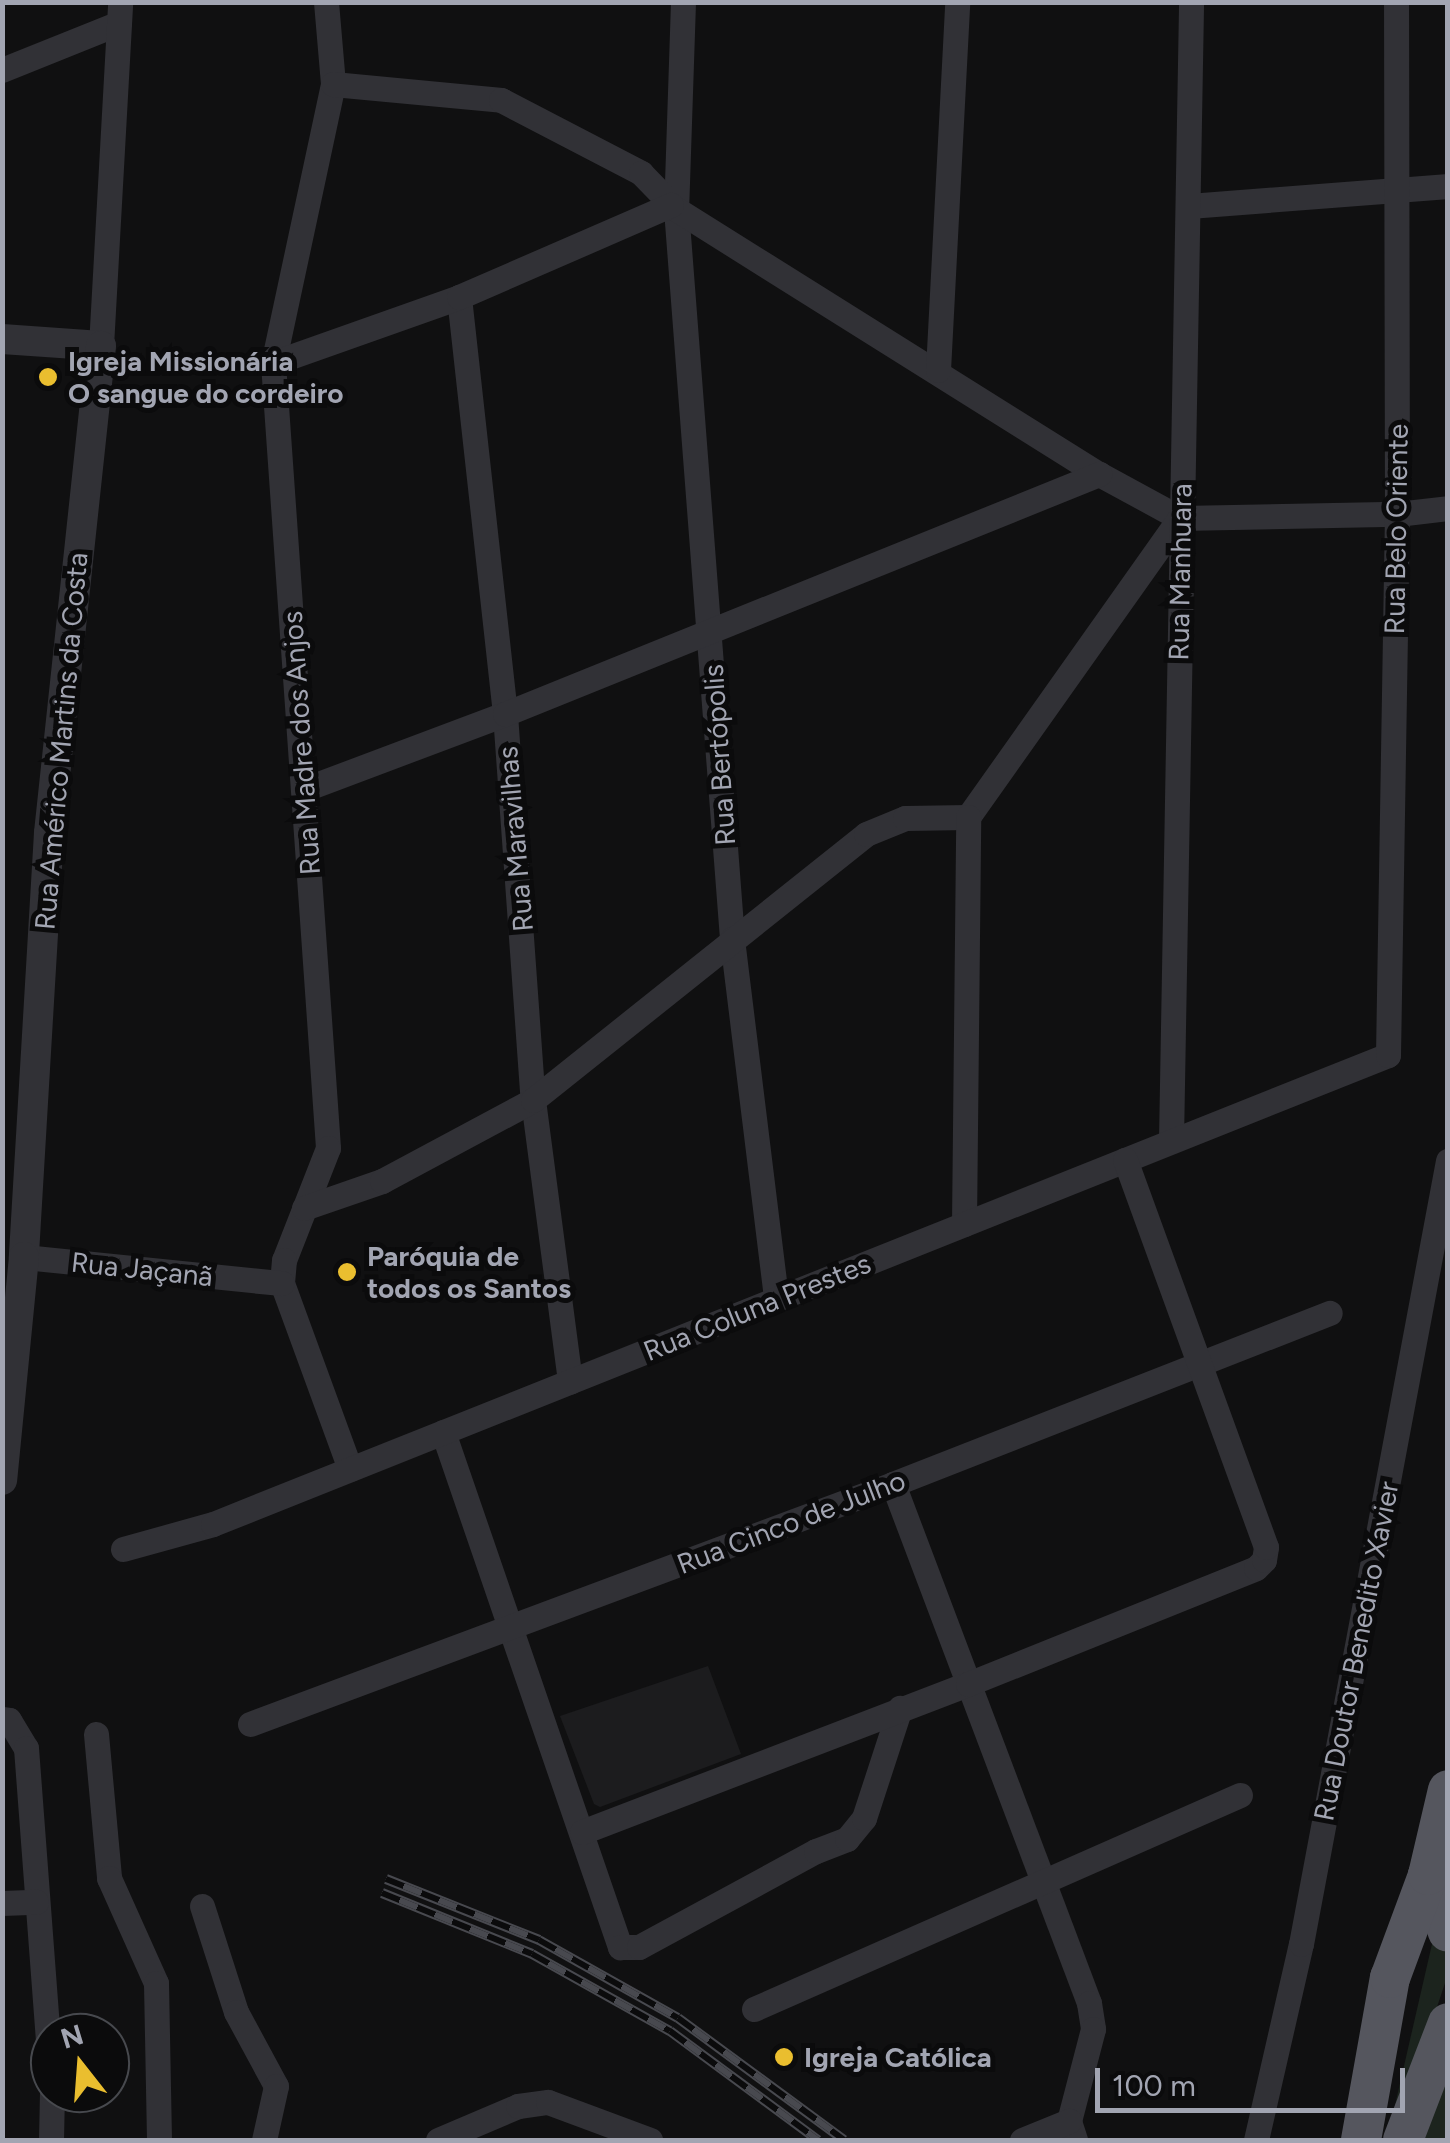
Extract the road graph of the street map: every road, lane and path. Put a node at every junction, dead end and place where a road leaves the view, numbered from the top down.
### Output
1 (326, 2) edge
2 (682, 2) edge
3 (957, 2) edge
4 (1191, 2) edge
5 (1396, 2) edge
6 (120, 13) edge
7 (2, 70) edge
8 (333, 84) junction
9 (1448, 186) edge
10 (1396, 189) junction
11 (1189, 206) junction
12 (674, 207) junction
13 (458, 298) junction
14 (2, 339) edge
15 (101, 346) junction
16 (273, 364) junction
17 (938, 370) junction
18 (1099, 474) junction
19 (1448, 508) edge
20 (1397, 514) junction
21 (1180, 518) junction
22 (709, 629) junction
23 (504, 714) junction
24 (304, 789) junction
25 (968, 817) junction
26 (732, 939) junction
27 (1388, 1055) joint
28 (533, 1100) junction
29 (1172, 1142) junction
30 (1125, 1160) junction
31 (1448, 1160) edge
32 (304, 1208) junction
33 (964, 1224) junction
34 (13, 1256) edge
35 (282, 1283) junction
36 (776, 1299) junction
37 (1330, 1313) dead end
38 (1197, 1362) junction
39 (570, 1382) junction
40 (442, 1432) junction
41 (350, 1469) junction
42 (2, 1480) edge
43 (893, 1484) junction
44 (123, 1548) dead end
45 (513, 1627) junction
46 (968, 1684) junction
47 (900, 1708) junction
48 (2, 1719) edge
49 (250, 1724) dead end
50 (96, 1734) dead end
51 (1448, 1790) edge
52 (1240, 1796) dead end
53 (582, 1832) junction
54 (1428, 1875) junction
55 (1045, 1881) junction
56 (36, 1902) junction
57 (2, 1903) edge
58 (202, 1906) dead end
59 (1448, 1932) edge
60 (754, 2009) dead end
61 (45, 2013) edge
62 (1448, 2024) edge
63 (52, 2113) edge
64 (1072, 2131) edge
65 (264, 2139) edge
66 (51, 2140) edge
67 (159, 2140) edge
68 (438, 2140) edge
69 (650, 2140) edge
70 (1022, 2140) edge
71 (1256, 2140) edge
72 (1361, 2140) edge
73 (1403, 2140) edge

1 - 8 street, Rua Madre dos Anjos
2 - 12 street, Rua Bertópolis
3 - 17 street
4 - 11 street, Rua Manhuara
5 - 10 street, Rua Belo Oriente
6 - 7 street
6 - 15 street, Rua Américo Martins da Costa
8 - 12 street
8 - 16 street, Rua Madre dos Anjos
9 - 10 street
10 - 11 street
10 - 20 street, Rua Belo Oriente
11 - 21 street, Rua Manhuara
12 - 13 street
12 - 17 street
12 - 22 street, Rua Bertópolis
13 - 16 street
13 - 23 street, Rua Maravilhas
14 - 15 street
15 - 34 street, Rua Américo Martins da Costa
16 - 24 street, Rua Madre dos Anjos
17 - 18 street
18 - 21 street
18 - 22 street
19 - 20 street
20 - 21 street
20 - 27 street, Rua Belo Oriente
21 - 25 street
21 - 29 street, Rua Manhuara
22 - 23 street
22 - 26 street, Rua Bertópolis
23 - 24 street
23 - 28 street, Rua Maravilhas
24 - 32 street, Rua Madre dos Anjos
25 - 26 street
25 - 33 street
26 - 28 street
26 - 36 street, Rua Bertópolis
27 - 29 street, Rua Coluna Prestes
28 - 32 street
28 - 39 street, Rua Maravilhas
29 - 30 street, Rua Coluna Prestes
30 - 33 street, Rua Coluna Prestes
30 - 38 street
31 - 71 street, Rua Doutor Benedito Xavier
32 - 35 street, Rua Madre dos Anjos
33 - 36 street, Rua Coluna Prestes
34 - 35 street, Rua Jaçanã
34 - 42 street, Rua Américo Martins da Costa
35 - 41 street
36 - 39 street, Rua Coluna Prestes
37 - 38 street, Rua Cinco de Julho
38 - 43 street, Rua Cinco de Julho
38 - 46 street
39 - 40 street, Rua Coluna Prestes
40 - 41 street, Rua Coluna Prestes
40 - 45 street
41 - 44 street, Rua Coluna Prestes
43 - 45 street, Rua Cinco de Julho
43 - 46 street
45 - 49 street, Rua Cinco de Julho
45 - 53 street
46 - 47 street
46 - 55 street
47 - 53 street
47 - 53 street
48 - 56 street
50 - 67 street
51 - 54 highway
52 - 55 street
54 - 59 highway
54 - 72 highway
55 - 60 street
55 - 64 street
56 - 57 street
56 - 61 street
58 - 65 street
62 - 73 highway
63 - 66 street
64 - 70 street
68 - 69 street

